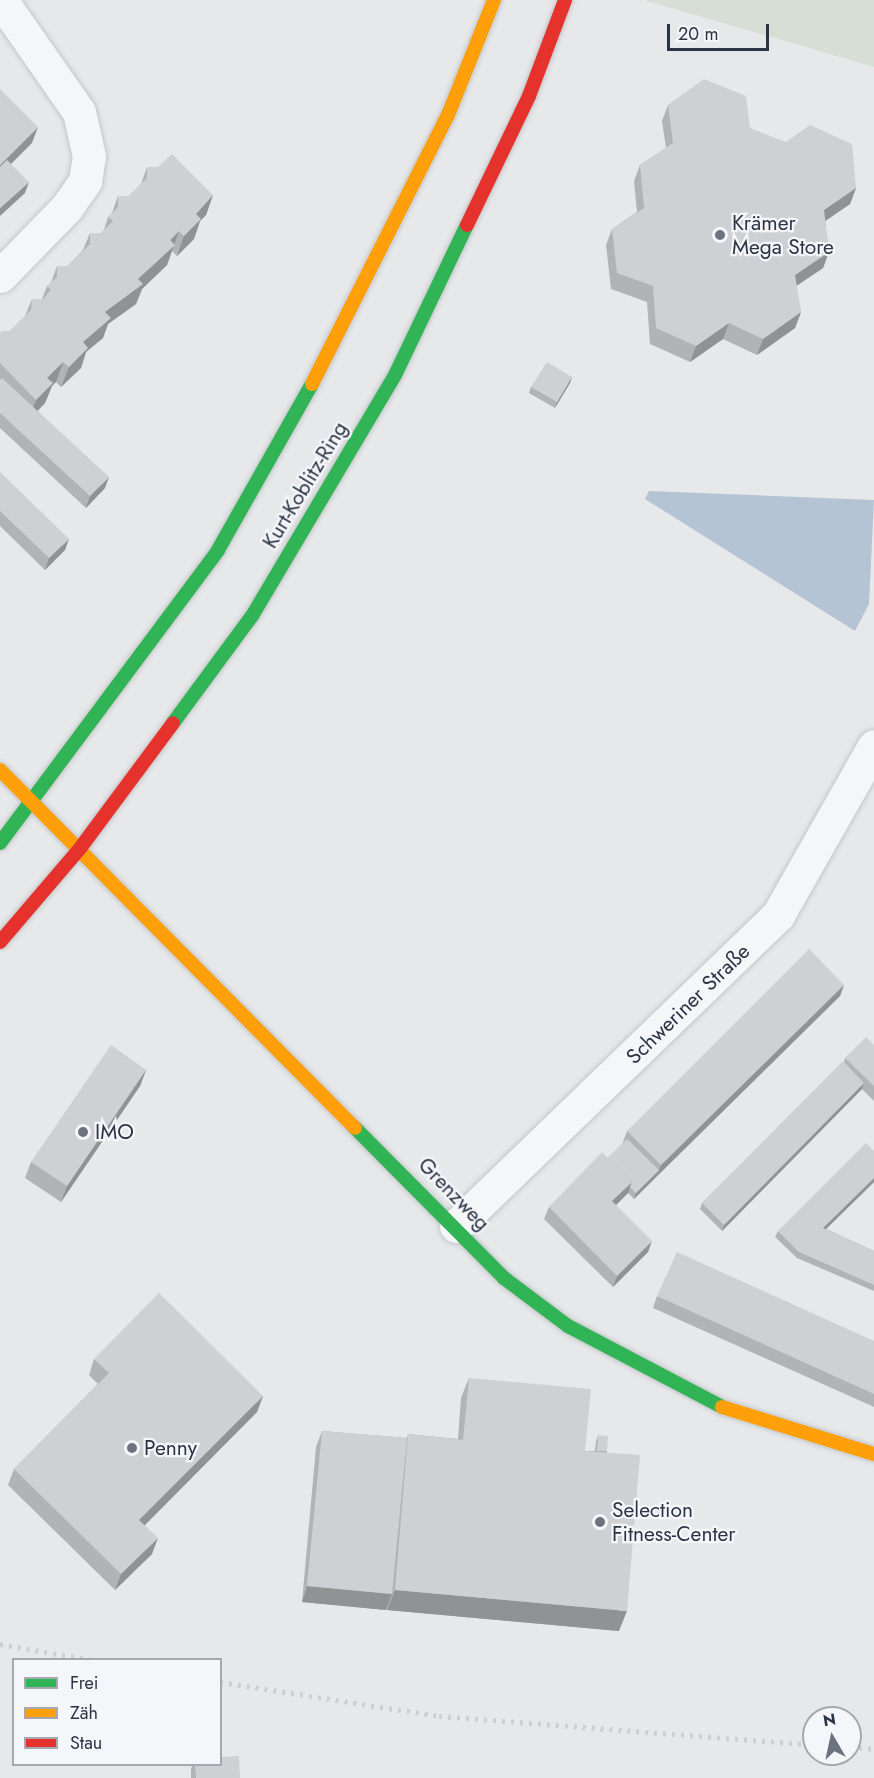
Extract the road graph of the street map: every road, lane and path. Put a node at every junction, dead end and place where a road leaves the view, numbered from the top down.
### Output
1 (1, 0) edge
2 (494, 0) edge
3 (565, 0) edge
4 (0, 276) edge
5 (874, 746) edge
6 (0, 770) edge
7 (35, 803) junction
8 (0, 843) edge
9 (81, 847) junction
10 (0, 942) edge
11 (456, 1226) junction
12 (874, 1454) edge

1 - 4 street
2 - 7 main road, Kurt-Koblitz-Ring
3 - 9 main road, Kurt-Koblitz-Ring
5 - 11 street, Schweriner Straße
6 - 7 main road
7 - 8 main road, Kurt-Koblitz-Ring
7 - 9 main road, Grenzweg
9 - 10 main road, Kurt-Koblitz-Ring
9 - 11 main road, Grenzweg
11 - 12 main road, Grenzweg

